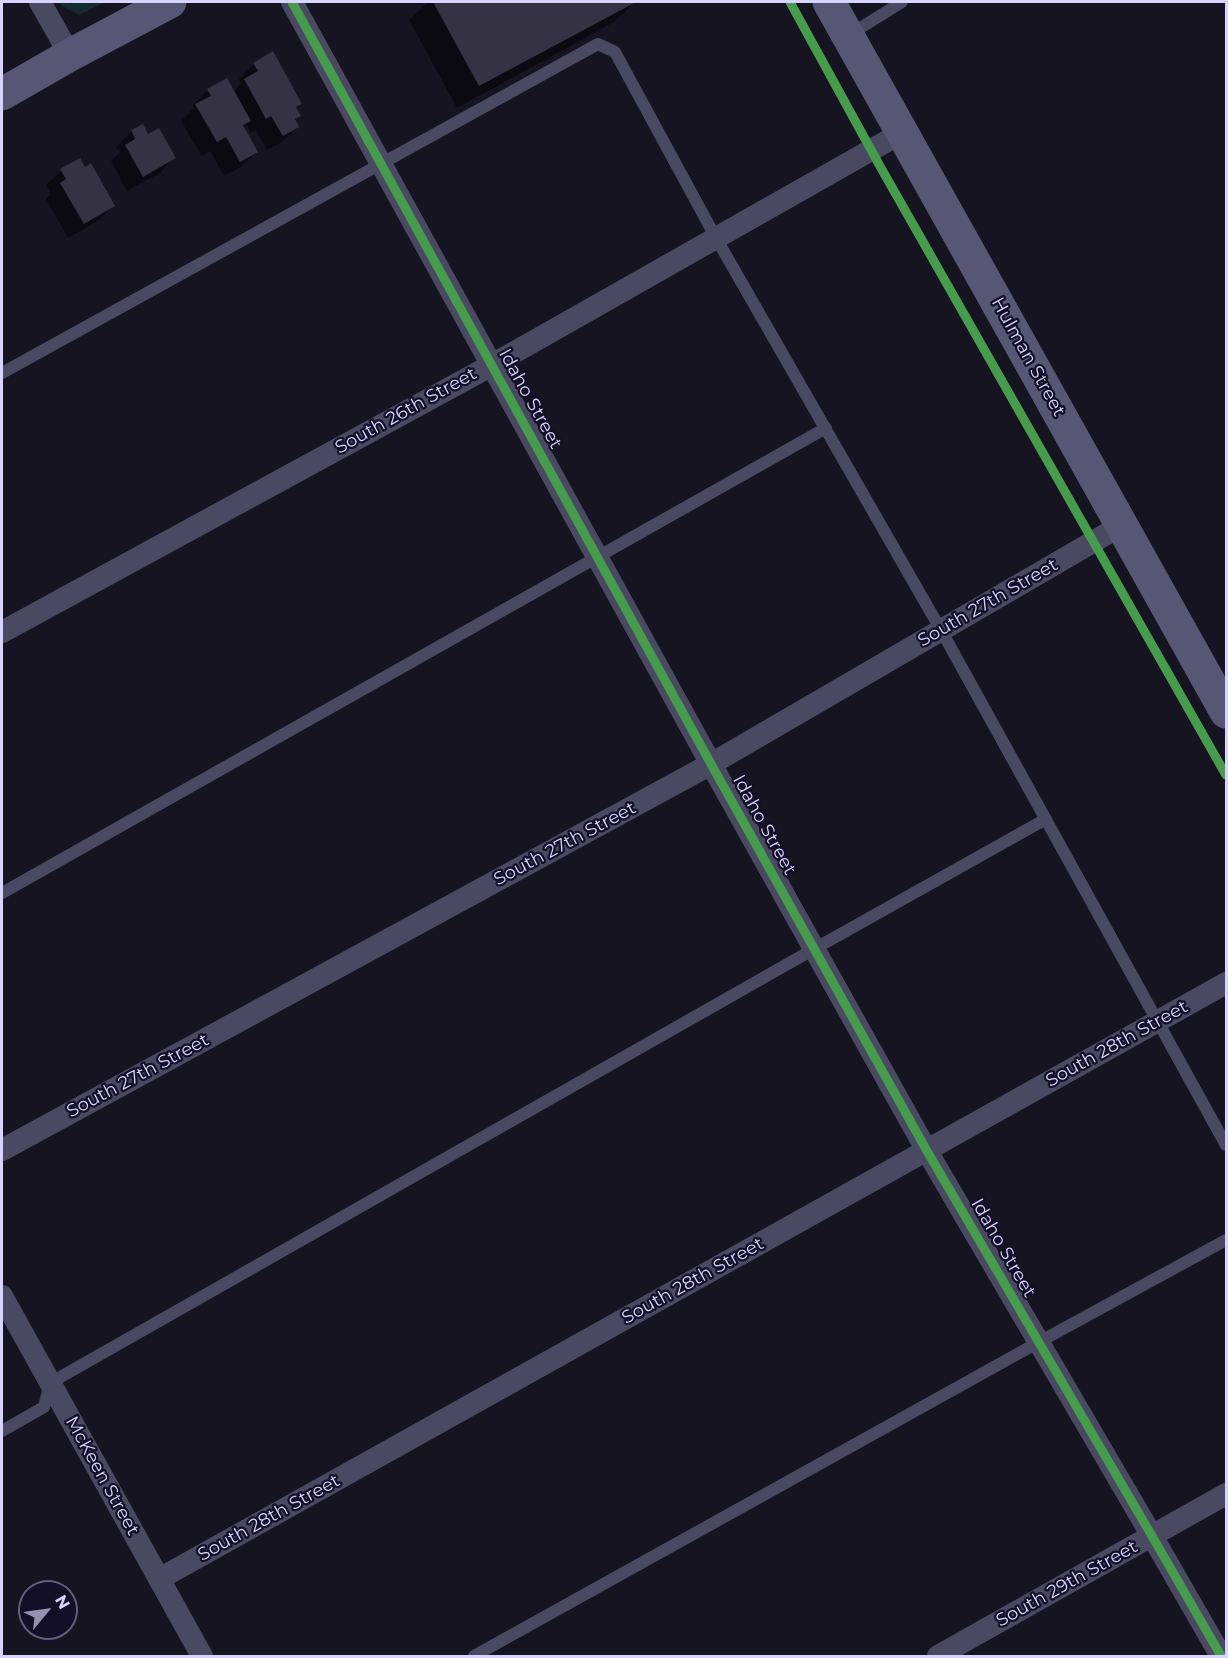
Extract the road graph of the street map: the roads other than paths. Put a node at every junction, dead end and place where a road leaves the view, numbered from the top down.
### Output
1 (40, 2) edge
2 (170, 2) edge
3 (292, 2) edge
4 (829, 2) edge
5 (900, 2) edge
6 (848, 36) junction
7 (70, 55) junction
8 (2, 94) edge
9 (903, 132) junction
10 (381, 163) junction
11 (716, 238) junction
12 (492, 365) junction
13 (2, 374) edge
14 (826, 428) junction
15 (1122, 525) junction
16 (598, 558) junction
17 (941, 630) junction
18 (2, 632) edge
19 (1227, 712) edge
20 (711, 764) junction
21 (1046, 819) junction
22 (2, 893) edge
23 (814, 949) junction
24 (1227, 982) edge
25 (1158, 1021) junction
26 (1227, 1145) edge
27 (2, 1150) edge
28 (927, 1151) junction
29 (1227, 1240) edge
30 (2, 1296) edge
31 (1039, 1342) junction
32 (50, 1383) junction
33 (2, 1431) edge
34 (1227, 1494) edge
35 (1152, 1536) junction
36 (159, 1579) junction
37 (202, 1656) edge
38 (474, 1656) edge
39 (938, 1656) edge
40 (1221, 1656) edge

1 - 7 street
2 - 7 street
3 - 10 street, Idaho Street
4 - 6 street, Hulman Street
5 - 6 lane
6 - 9 street, Hulman Street
7 - 8 street
9 - 11 street, South 26th Street
9 - 15 street, Hulman Street
10 - 11 lane
10 - 12 street, Idaho Street
10 - 13 lane
11 - 12 street, South 26th Street
11 - 14 lane
12 - 16 street, Idaho Street
12 - 18 street, South 26th Street
14 - 16 lane
14 - 17 lane
15 - 17 street, South 27th Street
15 - 19 street, Hulman Street
16 - 20 street, Idaho Street
16 - 22 lane
17 - 20 street, South 27th Street
17 - 21 lane
20 - 23 street, Idaho Street
20 - 27 street, South 27th Street
21 - 23 lane
21 - 25 lane
23 - 28 street, Idaho Street
23 - 32 lane
24 - 25 street, South 28th Street
25 - 26 lane
25 - 28 street, South 28th Street
28 - 31 street, Idaho Street
28 - 36 street, South 28th Street
29 - 31 lane
30 - 32 street, McKeen Street
31 - 35 street, Idaho Street
31 - 38 lane
32 - 33 lane
32 - 36 street, McKeen Street
34 - 35 street, South 29th Street
35 - 39 street, South 29th Street
35 - 40 street, Idaho Street
36 - 37 street, McKeen Street

